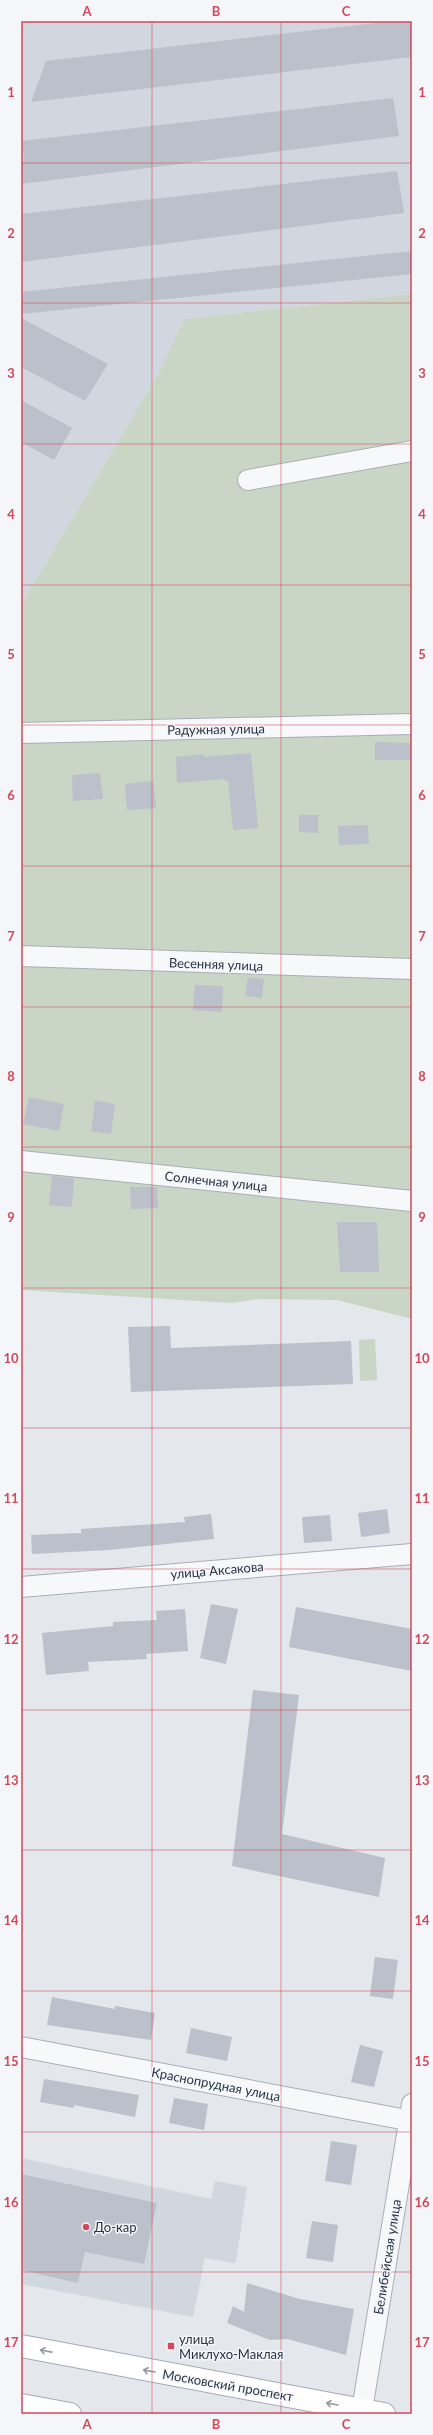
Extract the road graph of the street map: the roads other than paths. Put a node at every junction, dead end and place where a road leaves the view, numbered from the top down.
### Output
1 (412, 451) edge
2 (248, 480) dead end
3 (412, 724) edge
4 (21, 733) edge
5 (21, 956) edge
6 (412, 969) edge
7 (21, 1161) edge
8 (412, 1201) edge
9 (412, 1554) edge
10 (21, 1587) edge
11 (21, 2047) edge
12 (411, 2115) edge
13 (21, 2346) edge
14 (21, 2405) edge
15 (362, 2410) junction
16 (70, 2414) edge
17 (384, 2414) edge

1 - 2 street
3 - 4 street, Радужная улица
5 - 6 street, Весенняя улица
7 - 8 street, Солнечная улица
9 - 10 street, улица Аксакова
11 - 12 street, Краснопрудная улица
12 - 15 street, Белибейская улица
15 -> 13 main road, Московский проспект
14 - 16 main road
15 - 17 main road, Московский проспект

